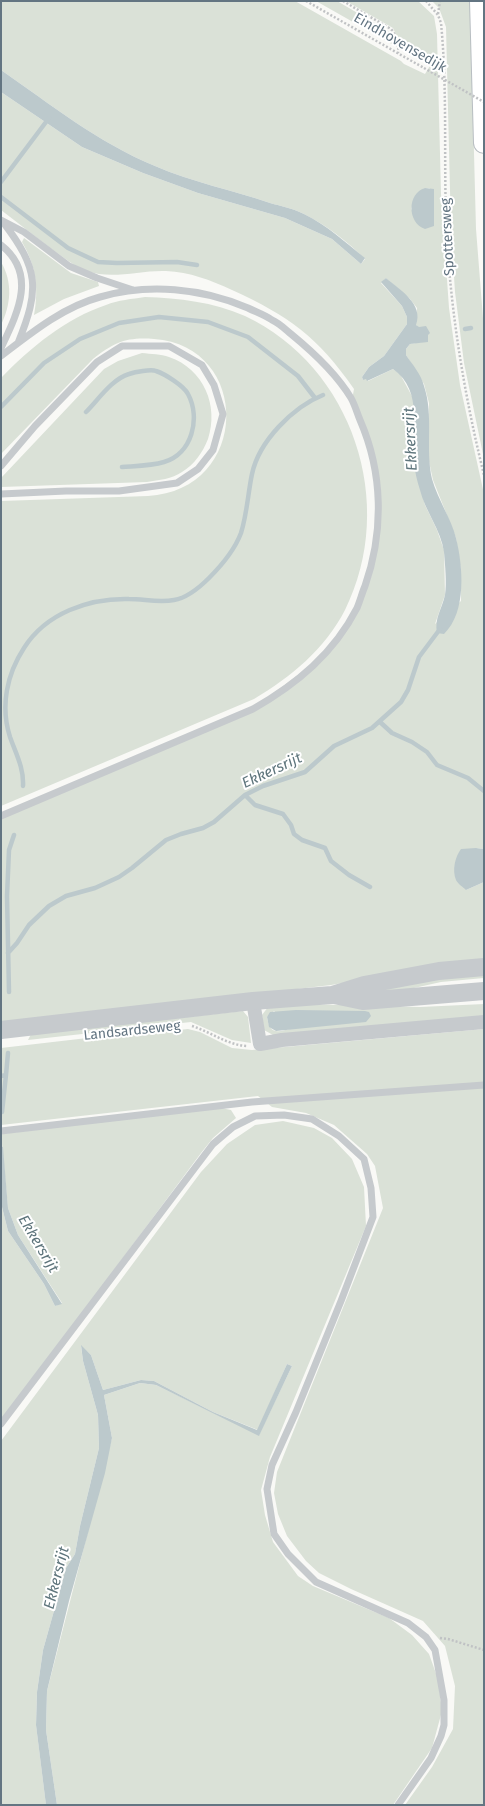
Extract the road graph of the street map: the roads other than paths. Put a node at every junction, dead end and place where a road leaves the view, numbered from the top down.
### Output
1 (480, 1) edge
2 (484, 143) edge
3 (1, 220) edge
4 (1, 245) edge
5 (133, 290) junction
6 (18, 343) junction
7 (1, 348) edge
8 (1, 356) edge
9 (1, 466) edge
10 (1, 494) edge
11 (1, 816) edge
12 (484, 967) edge
13 (484, 991) edge
14 (332, 995) junction
15 (253, 1001) junction
16 (484, 1022) edge
17 (1, 1030) edge
18 (484, 1085) edge
19 (252, 1102) junction
20 (255, 1116) junction
21 (1, 1131) edge
22 (1, 1424) edge
23 (398, 1805) edge

1 - 2 main road
3 - 5 lane
3 - 6 lane
4 - 7 lane
5 - 6 lane
5 - 11 lane
6 - 8 lane
9 - 10 lane
12 - 14 street, Landsardseweg
13 - 14 street, Landsardseweg
14 - 15 street, Landsardseweg
15 - 16 street
15 - 17 street, Landsardseweg
18 - 19 lane
19 - 20 lane
19 - 21 lane
20 - 22 lane
20 - 23 lane

